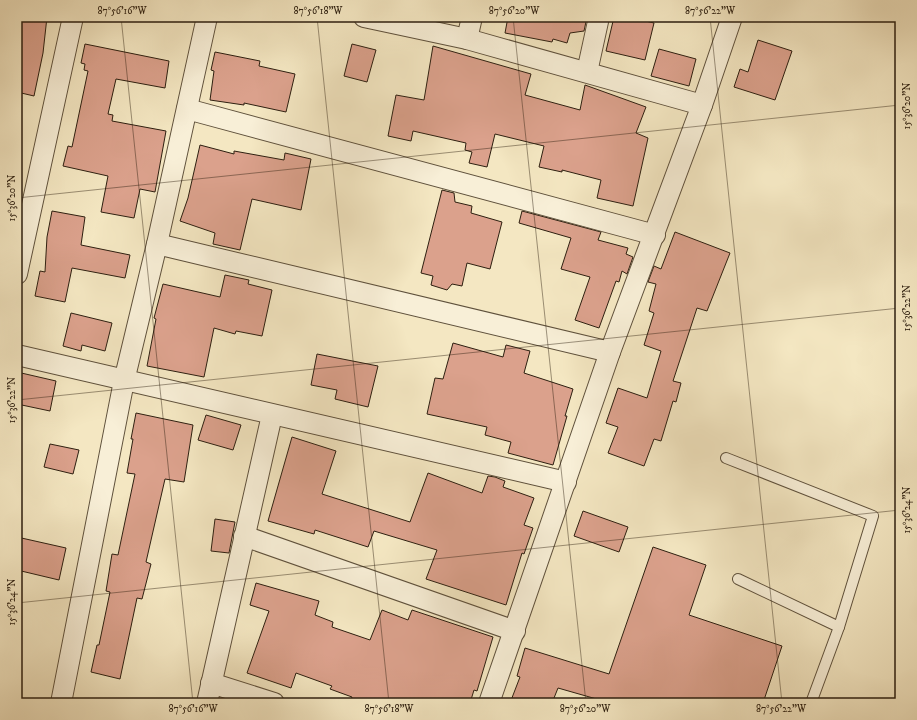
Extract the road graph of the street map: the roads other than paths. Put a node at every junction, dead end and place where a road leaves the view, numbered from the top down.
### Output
1 (73, 17) edge
2 (207, 17) edge
3 (364, 17) edge
4 (472, 17) edge
5 (600, 17) edge
6 (732, 17) edge
7 (468, 39) junction
8 (587, 72) junction
9 (702, 105) junction
10 (187, 109) junction
11 (655, 235) junction
12 (21, 236) edge
13 (157, 244) junction
14 (17, 274) edge
15 (610, 352) junction
16 (17, 355) edge
17 (124, 381) junction
18 (272, 415) junction
19 (726, 458) dead end
20 (566, 482) junction
21 (244, 536) junction
22 (738, 579) dead end
23 (839, 627) junction
24 (515, 631) junction
25 (211, 683) junction
26 (61, 703) edge
27 (207, 703) edge
28 (274, 703) edge
29 (489, 703) edge
30 (811, 703) edge

1 - 12 street
2 - 10 street
3 - 7 street
4 - 7 street
5 - 8 street
6 - 9 street
7 - 8 street
8 - 9 street
9 - 11 street
10 - 11 street
10 - 13 street
11 - 15 street
12 - 14 street
13 - 15 street
13 - 17 street
15 - 20 street
16 - 17 street
17 - 18 street
17 - 26 street
18 - 20 street
18 - 21 street
19 - 23 lane
20 - 24 street
21 - 24 street
21 - 25 street
22 - 23 lane
23 - 30 lane
24 - 29 street
25 - 27 street
25 - 28 street

